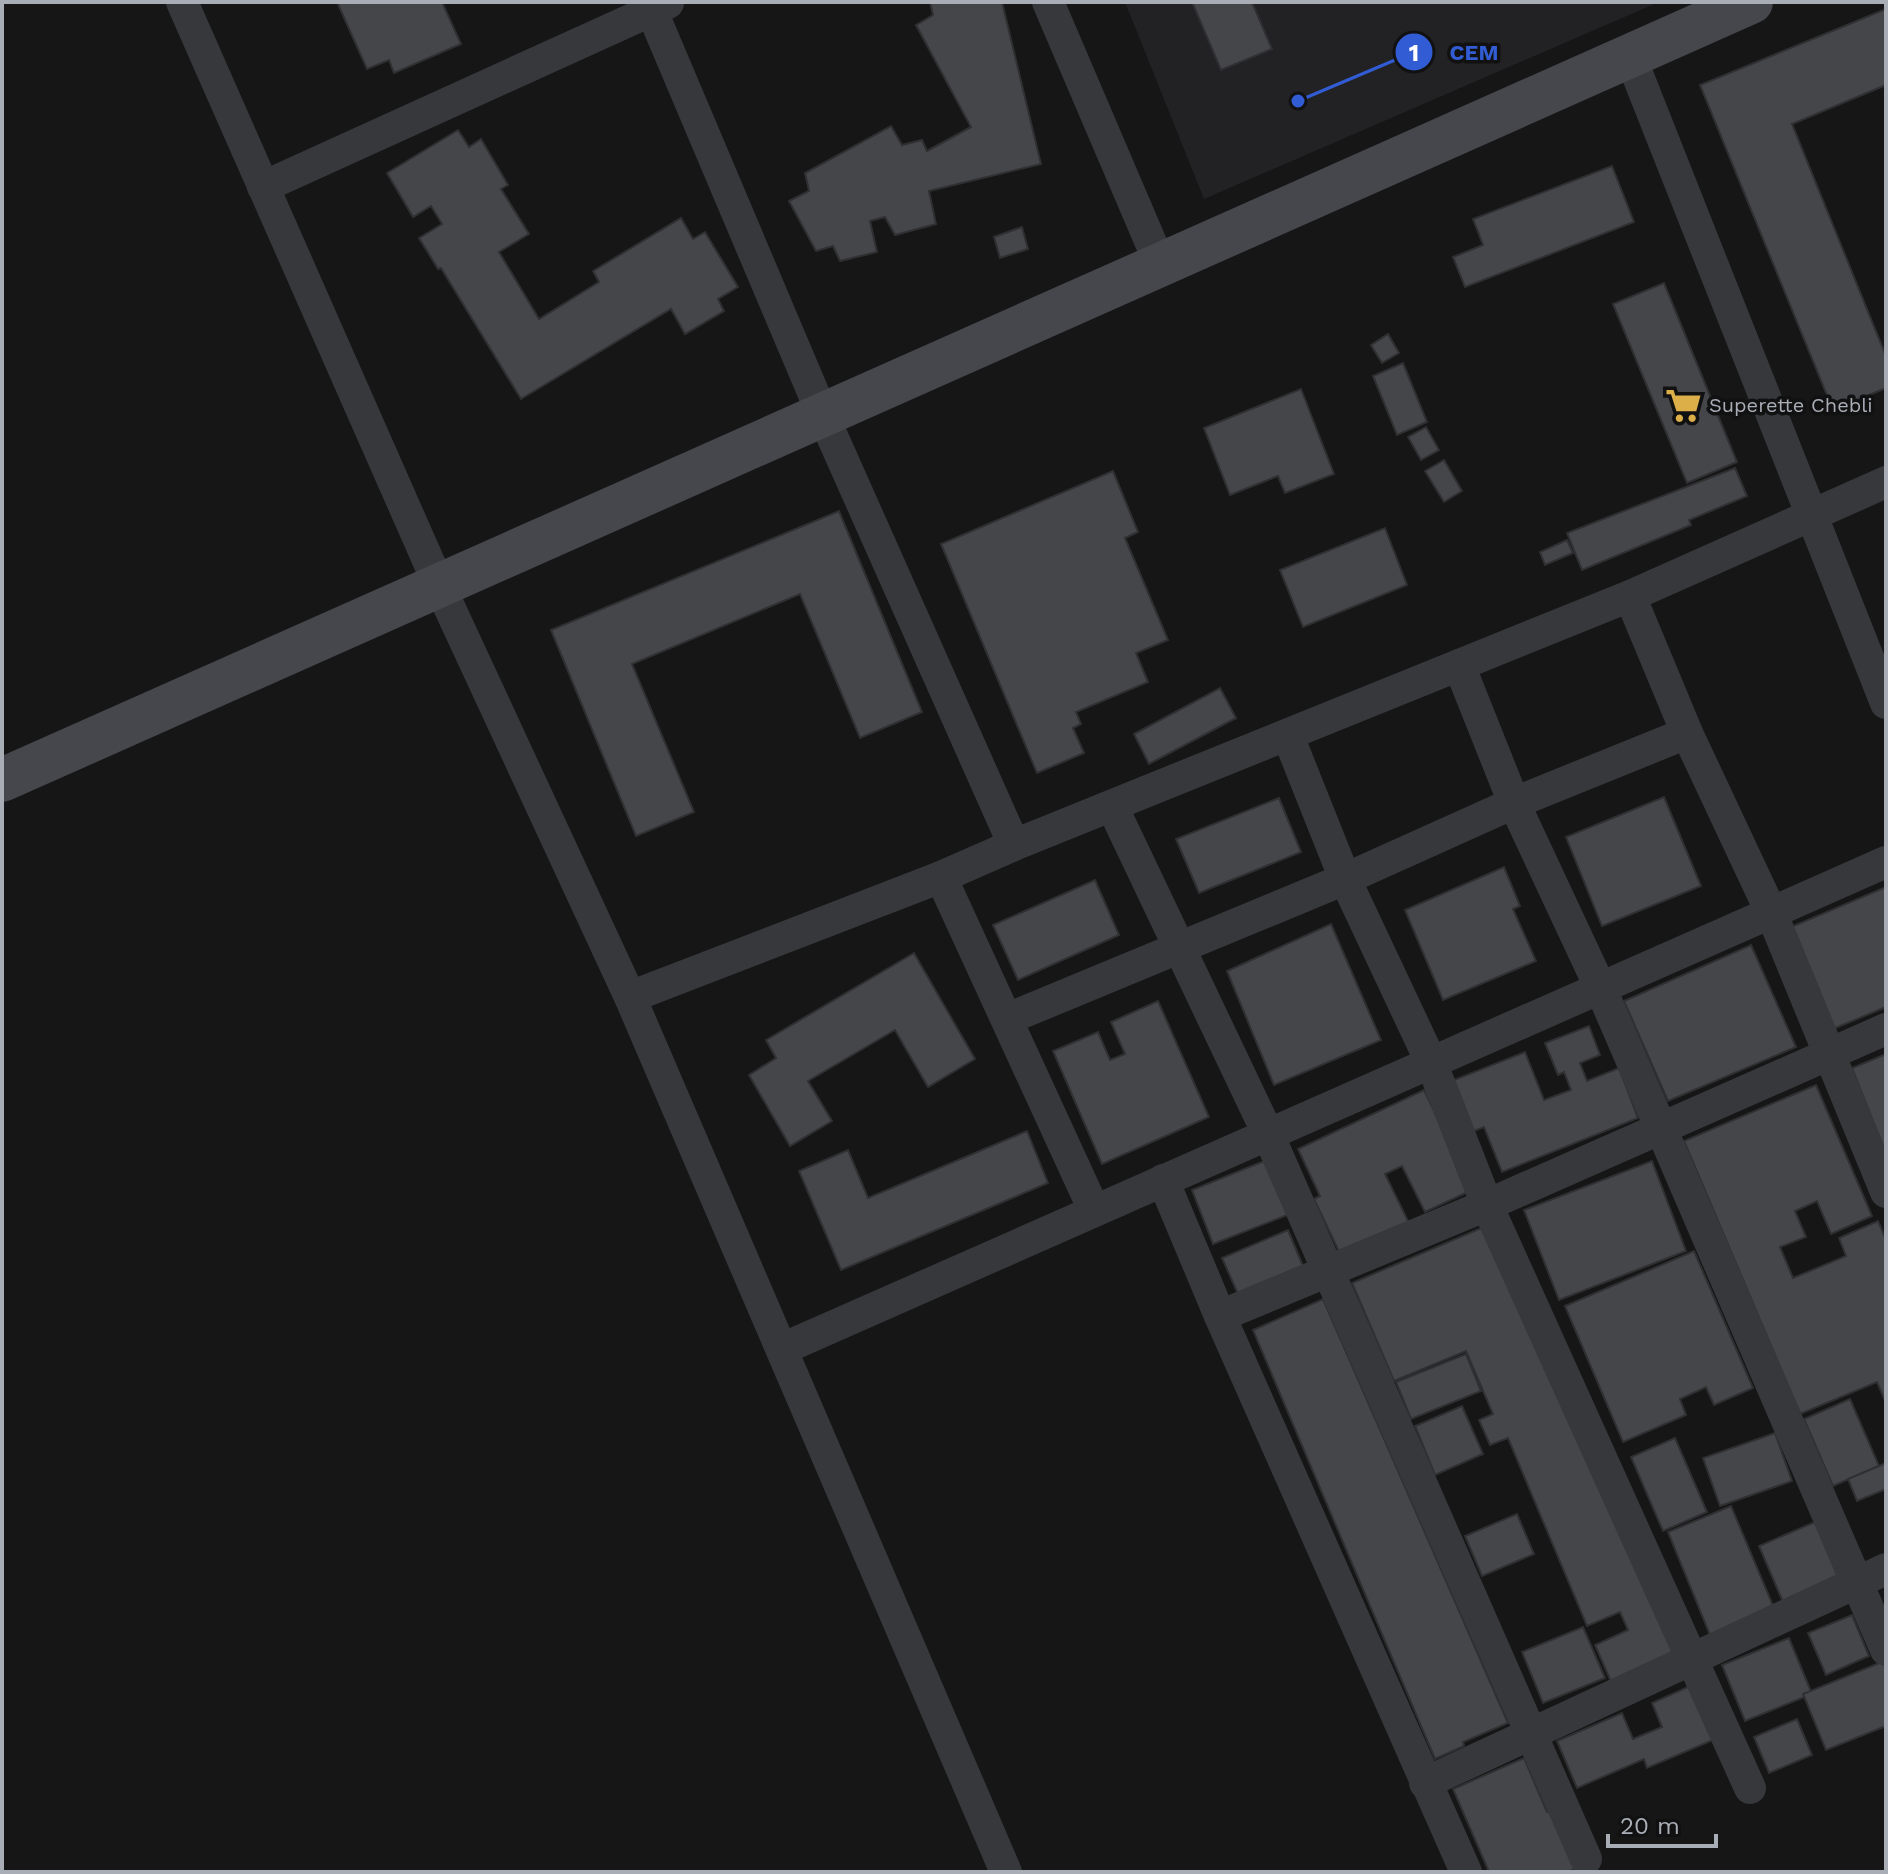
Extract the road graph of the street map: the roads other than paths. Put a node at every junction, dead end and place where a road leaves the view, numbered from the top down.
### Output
1 (182, 2) edge
2 (1048, 2) edge
3 (1751, 2) edge
4 (656, 5) edge
5 (1630, 56) junction
6 (263, 187) junction
7 (1160, 264) junction
8 (824, 418) junction
9 (1886, 482) edge
10 (1811, 516) junction
11 (439, 585) junction
12 (1630, 596) junction
13 (1459, 665) junction
14 (1886, 703) edge
15 (1687, 733) junction
16 (1288, 736) junction
17 (2, 780) edge
18 (1514, 803) junction
19 (1112, 806) junction
20 (1014, 845) junction
21 (1886, 862) edge
22 (941, 877) junction
23 (1345, 879) junction
24 (1771, 912) junction
25 (1180, 945) junction
26 (1600, 987) junction
27 (630, 997) junction
28 (1007, 1019) junction
29 (1886, 1029) edge
30 (1828, 1055) junction
31 (1431, 1062) junction
32 (1660, 1129) junction
33 (1268, 1134) junction
34 (1163, 1180) junction
35 (1886, 1192) edge
36 (1487, 1205) junction
37 (1094, 1210) junction
38 (1328, 1270) junction
39 (1220, 1316) junction
40 (782, 1349) junction
41 (1886, 1569) edge
42 (1856, 1583) junction
43 (1886, 1650) edge
44 (1694, 1659) junction
45 (1529, 1734) junction
46 (1425, 1783) junction
47 (1750, 1788) dead end
48 (1586, 1859) dead end
49 (1006, 1872) edge
50 (1466, 1872) edge

1 - 6 street
2 - 7 street
3 - 5 main road
4 - 6 street
4 - 8 street
5 - 7 main road
5 - 10 street
6 - 11 street
7 - 8 main road
8 - 11 main road
8 - 20 street
9 - 10 street
10 - 12 street
10 - 14 street
11 - 17 main road
11 - 27 street
12 - 13 street
12 - 15 street
13 - 16 street
13 - 18 street
15 - 18 street
15 - 24 street
16 - 19 street
16 - 23 street
18 - 23 street
18 - 26 street
19 - 20 street
19 - 25 street
20 - 22 street
21 - 24 street
22 - 27 street
22 - 28 street
23 - 25 street
23 - 31 street
24 - 26 street
24 - 30 street
25 - 28 street
25 - 33 street
26 - 31 street
26 - 32 street
27 - 40 street
28 - 37 street
29 - 30 street
30 - 32 street
30 - 35 street
31 - 33 street
31 - 36 street
32 - 36 street
32 - 42 street
33 - 34 street
33 - 38 street
34 - 37 street
34 - 39 street
36 - 38 street
36 - 44 street
37 - 40 street
38 - 39 street
38 - 45 street
39 - 46 street
40 - 49 street
41 - 42 street
42 - 43 street
42 - 44 street
44 - 45 street
44 - 47 street
45 - 46 street
45 - 48 street
46 - 50 street

